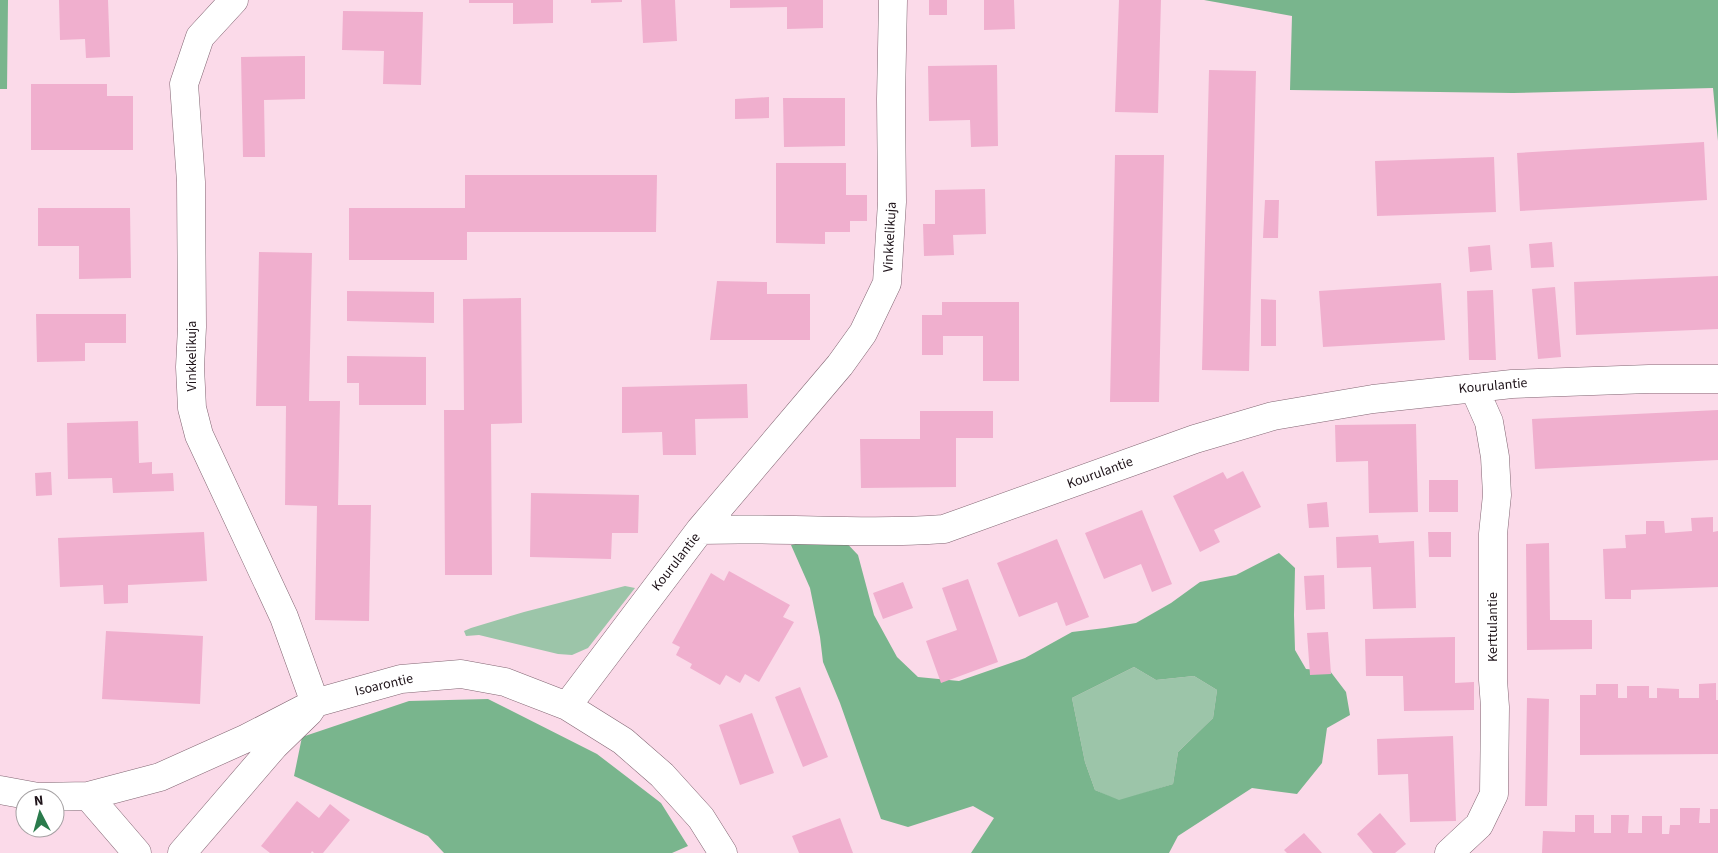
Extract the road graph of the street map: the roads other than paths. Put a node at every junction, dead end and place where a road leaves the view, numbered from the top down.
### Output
1 (234, 0) edge
2 (893, 0) edge
3 (1718, 379) edge
4 (1474, 388) junction
5 (700, 530) junction
6 (315, 703) junction
7 (567, 706) junction
8 (0, 790) edge
9 (88, 796) junction
10 (137, 853) edge
11 (182, 853) edge
12 (723, 853) edge
13 (1449, 853) edge

1 - 6 street, Vinkkelikuja
2 - 5 street, Vinkkelikuja
3 - 4 street, Kourulantie
4 - 5 street, Kourulantie
4 - 13 street, Kerttulantie
5 - 7 street, Kourulantie
6 - 7 street, Isoarontie
6 - 9 street, Isoarontie
6 - 11 street
7 - 12 street, Isoarontie
8 - 9 street, Isoarontie
9 - 10 street

